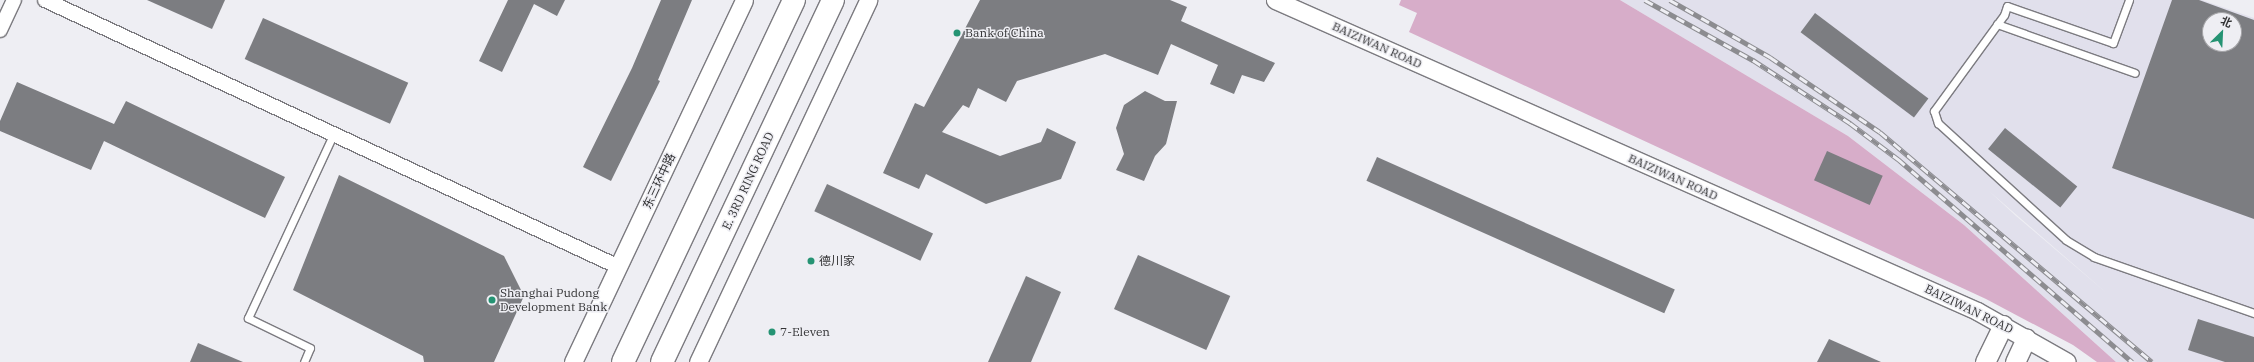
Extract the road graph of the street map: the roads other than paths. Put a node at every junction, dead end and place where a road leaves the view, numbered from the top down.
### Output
1 (14, 0) edge
2 (45, 0) edge
3 (744, 0) edge
4 (794, 0) edge
5 (833, 0) edge
6 (868, 0) edge
7 (1275, 0) edge
8 (2129, 0) edge
9 (1997, 24) junction
10 (0, 30) edge
11 (2134, 73) dead end
12 (334, 132) junction
13 (619, 267) junction
14 (2254, 313) edge
15 (2003, 325) junction
16 (2026, 338) junction
17 (304, 362) edge
18 (573, 362) edge
19 (623, 362) edge
20 (662, 362) edge
21 (698, 362) edge
22 (1985, 362) edge
23 (2015, 362) edge
24 (2067, 362) edge

1 - 10 street
2 - 12 street
3 - 13 street, 东三环中路
4 - 19 highway
5 - 20 highway, E. 3RD RING ROAD
6 - 21 street
7 - 15 street, BAIZIWAN ROAD
8 - 9 lane
9 - 11 lane
9 - 14 lane
12 - 13 street
12 - 17 lane
13 - 18 street, 东三环中路
15 - 16 street, BAIZIWAN ROAD
15 - 22 main road
16 - 23 main road
16 - 24 street, BAIZIWAN ROAD

